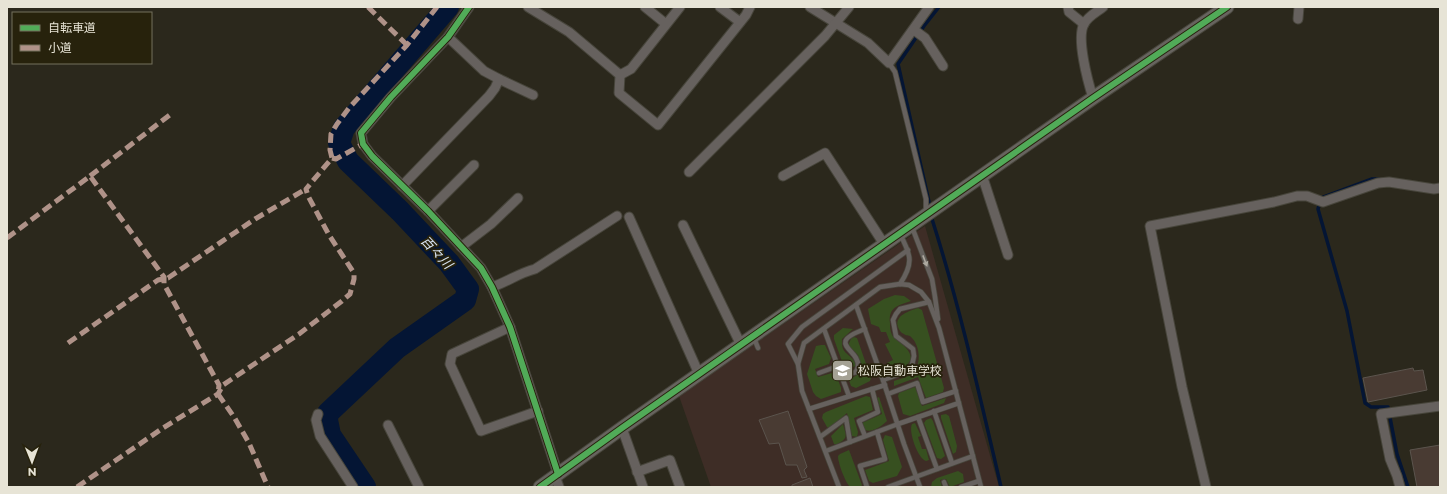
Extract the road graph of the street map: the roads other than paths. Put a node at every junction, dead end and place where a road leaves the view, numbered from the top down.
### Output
1 (469, 7) edge
2 (528, 7) edge
3 (645, 7) edge
4 (680, 7) edge
5 (720, 7) edge
6 (750, 7) edge
7 (810, 7) edge
8 (849, 7) edge
9 (929, 7) edge
10 (1068, 7) edge
11 (1103, 7) edge
12 (1227, 7) edge
13 (1299, 7) edge
14 (1298, 19) dead end
15 (740, 22) junction
16 (836, 23) junction
17 (666, 24) junction
18 (1084, 24) junction
19 (918, 33) junction
20 (448, 36) junction
21 (889, 63) junction
22 (943, 66) dead end
23 (620, 74) junction
24 (499, 79) junction
25 (533, 95) dead end
26 (1093, 98) junction
27 (474, 165) dead end
28 (689, 172) dead end
29 (783, 176) dead end
30 (982, 176) junction
31 (402, 186) junction
32 (1440, 188) edge
33 (518, 198) dead end
34 (428, 211) junction
35 (926, 215) junction
36 (617, 216) dead end
37 (629, 217) dead end
38 (683, 225) dead end
39 (911, 226) junction
40 (900, 233) junction
41 (884, 244) junction
42 (460, 247) junction
43 (908, 250) junction
44 (1008, 255) dead end
45 (900, 284) junction
46 (492, 287) junction
47 (929, 302) junction
48 (856, 304) junction
49 (510, 327) junction
50 (824, 328) junction
51 (939, 328) junction
52 (865, 329) junction
53 (753, 336) junction
54 (741, 344) junction
55 (758, 348) dead end
56 (798, 364) junction
57 (838, 366) junction
58 (819, 373) dead end
59 (699, 374) junction
60 (842, 376) junction
61 (884, 383) junction
62 (872, 389) junction
63 (956, 392) junction
64 (888, 394) junction
65 (849, 396) junction
66 (959, 403) junction
67 (1440, 406) edge
68 (809, 409) junction
69 (538, 411) junction
70 (934, 411) junction
71 (318, 414) dead end
72 (918, 417) junction
73 (898, 424) junction
74 (388, 425) dead end
75 (622, 428) junction
76 (876, 432) junction
77 (865, 436) junction
78 (820, 438) junction
79 (850, 442) junction
80 (826, 451) junction
81 (972, 456) junction
82 (952, 464) junction
83 (937, 469) junction
84 (637, 472) junction
85 (917, 476) junction
86 (557, 479) edge
87 (979, 481) junction
88 (944, 482) dead end
89 (353, 487) edge
90 (420, 487) edge
91 (540, 487) edge
92 (643, 487) edge
93 (680, 487) edge
94 (839, 487) edge
95 (867, 487) edge
96 (888, 487) edge
97 (920, 487) edge
98 (946, 487) edge
99 (961, 487) edge
100 (981, 487) edge
101 (1206, 487) edge
102 (1400, 487) edge

1 - 20 street
2 - 23 street
3 - 17 street
4 - 17 street
5 - 15 street
6 - 15 street
7 - 16 street
8 - 16 street
9 - 19 street
10 - 18 street
11 - 18 street
12 - 26 street
13 - 14 street
15 - 23 street
16 - 21 street
16 - 28 street
17 - 23 street
18 - 26 street
19 - 21 street
19 - 22 street
20 - 24 street
20 - 31 street
21 - 35 lane
24 - 25 street
24 - 31 street
26 - 30 street
27 - 34 street
29 - 41 street
30 - 35 street
30 - 44 street
31 - 34 street
32 - 101 street
33 - 42 street
34 - 42 street
35 - 39 street
36 - 46 street
37 - 59 street
38 - 54 street
39 - 40 street
39 -> 51 lane
40 - 41 street
40 - 43 lane
41 - 53 street
42 - 46 street
43 - 45 lane
43 - 56 lane
45 - 47 lane
45 - 48 lane
46 - 49 street
47 - 51 lane
47 - 61 lane
48 - 50 lane
48 - 52 lane
49 - 69 street
49 - 69 street
50 - 56 lane
50 - 57 lane
51 - 63 lane
52 - 60 lane
52 - 61 lane
53 - 54 street
53 - 55 lane
54 - 59 street
56 - 68 lane
57 - 58 lane
57 - 60 lane
59 - 75 street
60 - 65 lane
61 - 62 lane
61 - 64 lane
62 - 65 lane
62 - 77 lane
63 - 64 lane
63 - 66 lane
64 - 73 lane
65 - 68 lane
66 - 70 lane
66 - 81 lane
67 - 102 street
68 - 78 lane
69 - 86 street
70 - 72 lane
70 - 82 lane
71 - 89 street
72 - 73 lane
72 - 83 lane
73 - 76 lane
73 - 85 lane
74 - 90 street
75 - 84 street
75 - 86 street
76 - 77 lane
76 - 95 lane
77 - 79 lane
78 - 79 lane
78 - 80 lane
79 - 80 lane
80 - 94 lane
81 - 82 lane
81 - 87 lane
82 - 83 lane
83 - 85 lane
84 - 92 street
84 - 93 street
85 - 96 lane
85 - 97 lane
86 - 91 street
87 - 99 lane
87 - 100 lane
88 - 98 lane

